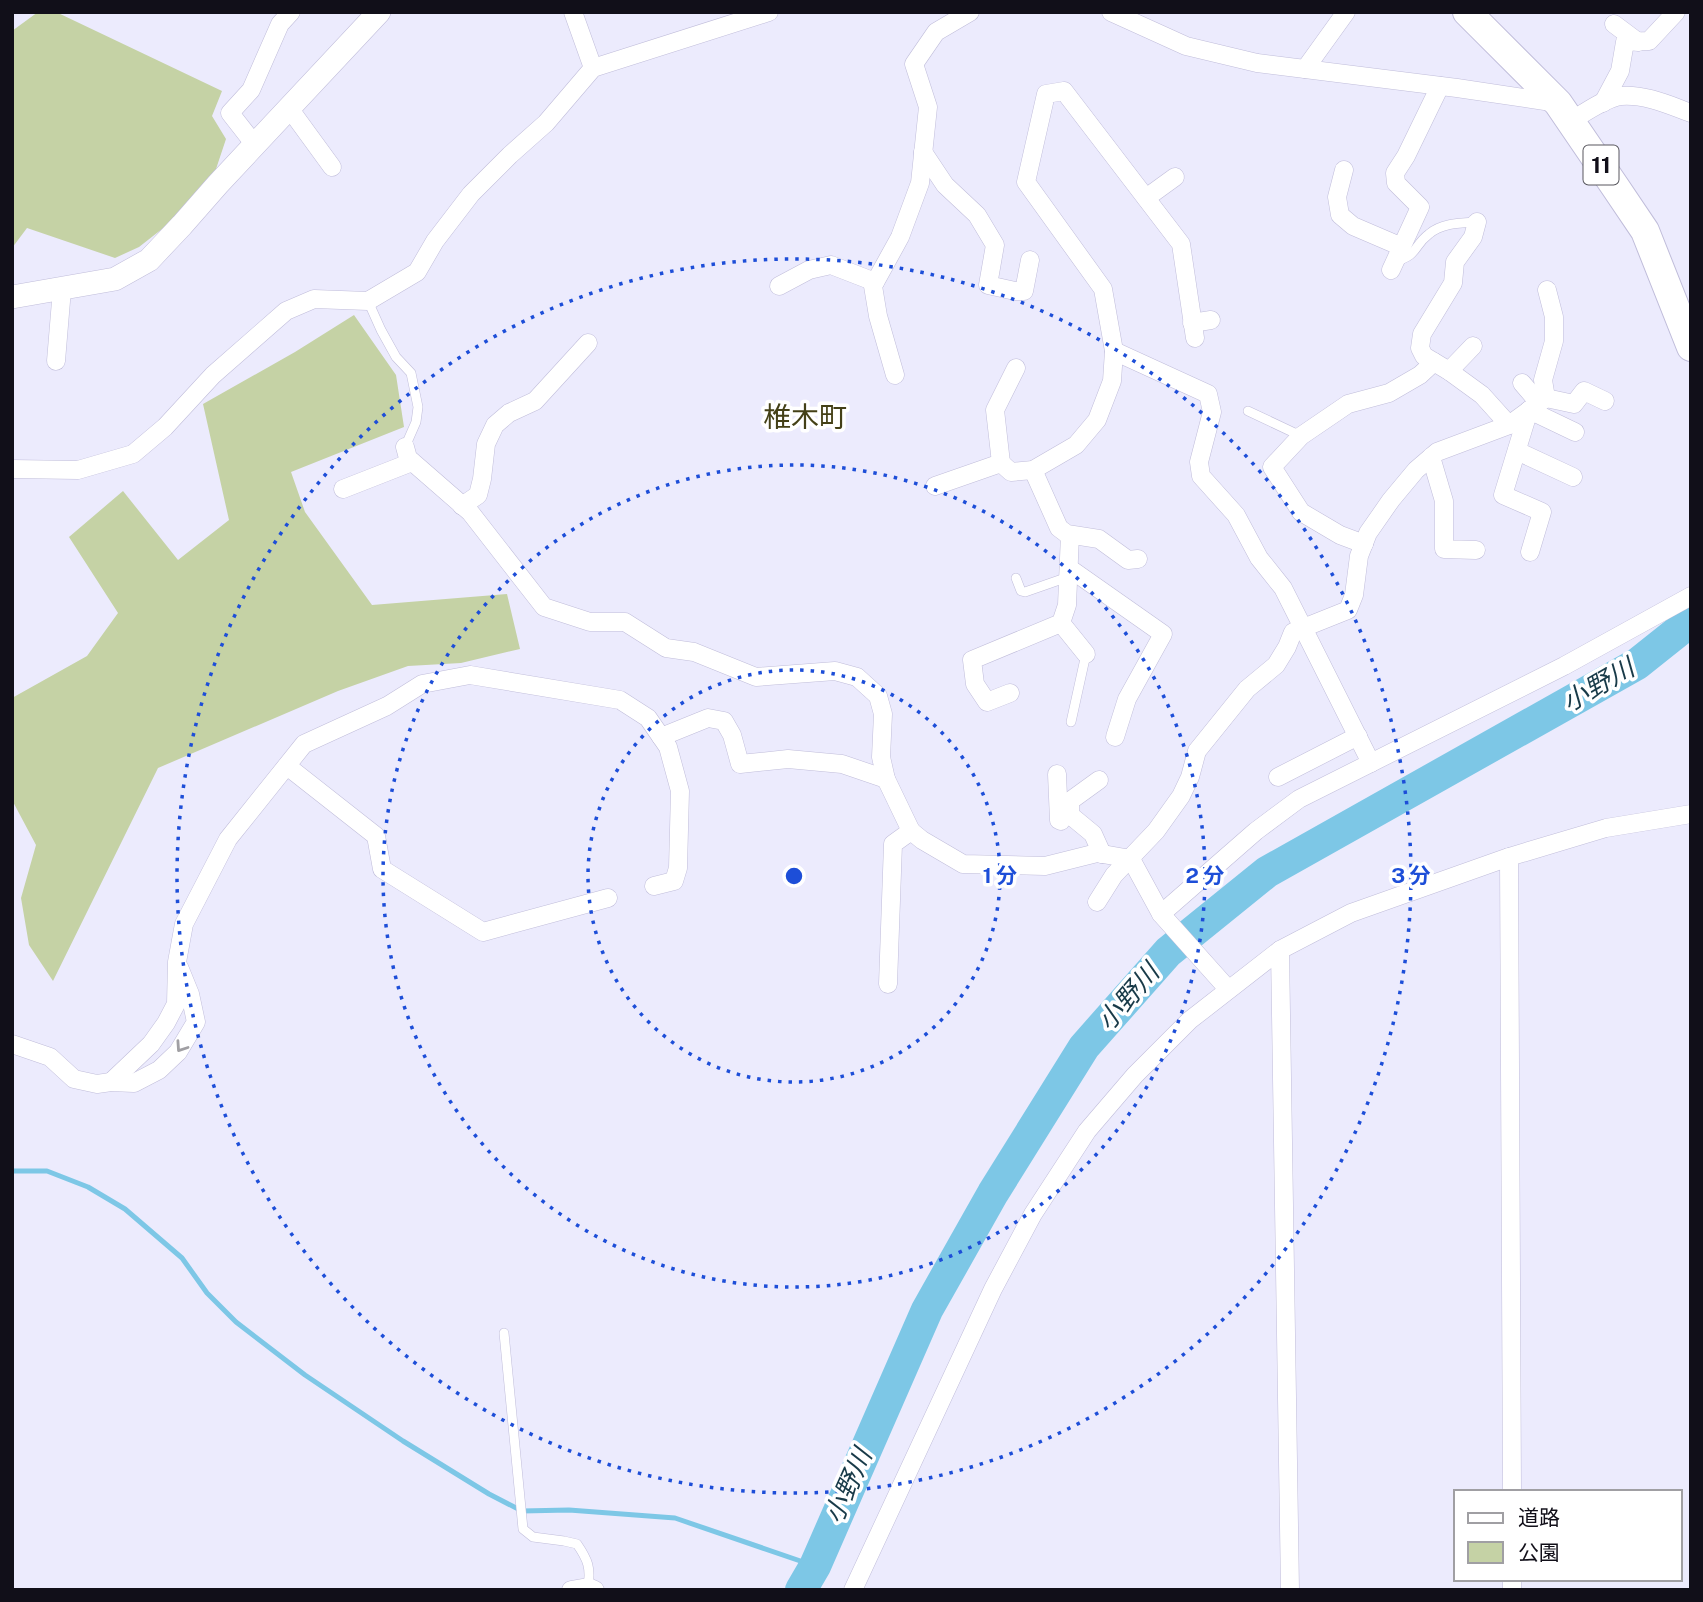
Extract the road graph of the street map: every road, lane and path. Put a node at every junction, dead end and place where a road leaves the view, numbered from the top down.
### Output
1 (290, 12) edge
2 (379, 12) edge
3 (769, 12) edge
4 (970, 12) edge
5 (1111, 12) edge
6 (1346, 12) edge
7 (1467, 12) edge
8 (1676, 12) edge
9 (575, 13) edge
10 (1614, 24) dead end
11 (1638, 41) junction
12 (593, 68) junction
13 (1305, 69) junction
14 (1440, 86) junction
15 (1603, 103) junction
16 (289, 108) junction
17 (1564, 112) junction
18 (1691, 113) edge
19 (254, 145) junction
20 (923, 152) junction
21 (332, 167) dead end
22 (1344, 170) dead end
23 (1175, 177) dead end
24 (1146, 198) junction
25 (1476, 222) joint
26 (1396, 259) junction
27 (1030, 260) dead end
28 (875, 282) junction
29 (779, 286) dead end
30 (62, 289) junction
31 (1547, 290) dead end
32 (12, 298) edge
33 (368, 301) junction
34 (1211, 320) dead end
35 (588, 342) dead end
36 (1473, 346) dead end
37 (1691, 347) edge
38 (1114, 351) junction
39 (56, 361) dead end
40 (1442, 367) junction
41 (1017, 368) dead end
42 (895, 375) dead end
43 (1522, 383) dead end
44 (1605, 401) dead end
45 (1538, 404) junction
46 (1248, 411) dead end
47 (1508, 425) junction
48 (1575, 432) dead end
49 (1301, 436) junction
50 (1517, 451) junction
51 (408, 454) junction
52 (1431, 457) junction
53 (1001, 463) junction
54 (12, 469) edge
55 (1033, 470) junction
56 (1573, 477) dead end
57 (935, 486) dead end
58 (342, 488) dead end
59 (462, 506) junction
60 (1070, 535) junction
61 (1364, 544) junction
62 (1476, 550) dead end
63 (1530, 552) dead end
64 (1138, 559) dead end
65 (1068, 573) junction
66 (1016, 578) dead end
67 (1691, 596) edge
68 (1061, 623) junction
69 (1304, 629) junction
70 (1086, 654) joint
71 (1010, 694) dead end
72 (1071, 722) dead end
73 (1358, 736) junction
74 (661, 737) junction
75 (1115, 737) dead end
76 (1371, 763) junction
77 (287, 766) junction
78 (1057, 774) dead end
79 (1278, 777) dead end
80 (886, 779) junction
81 (1099, 780) dead end
82 (1691, 814) edge
83 (911, 831) junction
84 (1097, 854) junction
85 (1509, 857) junction
86 (1131, 859) junction
87 (654, 886) dead end
88 (608, 898) dead end
89 (1097, 902) dead end
90 (1163, 916) junction
91 (1280, 950) junction
92 (177, 961) junction
93 (888, 984) dead end
94 (1224, 985) junction
95 (12, 1044) edge
96 (111, 1082) junction
97 (504, 1333) dead end
98 (1512, 1490) edge
99 (584, 1589) edge
100 (853, 1590) edge
101 (1290, 1590) edge

1 - 19 street
2 - 16 street
3 - 12 street
4 - 20 street
5 - 13 street
6 - 13 street
7 - 17 main road, 11
8 - 11 street
9 - 12 street
10 - 11 street
11 - 15 street
12 - 33 street
13 - 14 street
14 - 17 street
14 - 26 street
15 - 17 street
15 - 18 street
16 - 19 street
16 - 21 street
17 - 37 main road, 11
19 - 30 street
20 - 27 street
20 - 28 street
22 - 26 street
23 - 24 street
24 - 34 street
24 - 38 street
25 - 26 lane
25 - 40 street
28 - 29 street
28 - 42 street
30 - 32 street
30 - 39 street
31 - 45 street
33 - 51 lane
33 - 54 street
35 - 59 street
36 - 40 street
38 - 55 street
38 - 69 street
40 - 47 street
40 - 49 street
41 - 53 street
43 - 45 street
44 - 45 street
45 - 47 street
45 - 48 street
45 - 50 street
46 - 49 lane
47 - 52 street
49 - 61 street
50 - 56 street
50 - 63 street
51 - 58 street
51 - 59 street
52 - 61 street
52 - 62 street
53 - 55 street
53 - 57 street
55 - 60 street
59 - 80 street
60 - 64 street
60 - 65 street
61 - 69 street
65 - 66 lane
65 - 68 street
65 - 75 street
67 - 76 street
68 - 70 street
68 - 71 street
69 - 73 street
69 - 86 street
70 - 72 lane
73 - 76 street
73 - 79 street
74 - 77 street
74 - 80 street
74 - 87 street
76 - 90 street
77 - 88 street
77 - 92 street
78 - 84 street
80 - 83 street
81 - 84 street
82 - 85 street
83 - 84 street
83 - 93 street
84 - 86 street
85 - 91 street
85 - 98 street
86 - 89 street
86 - 90 street
90 - 94 street
91 - 94 street
91 - 101 street
92 - 96 street
92 -> 96 street
94 - 100 street
95 - 96 street
97 - 99 lane

